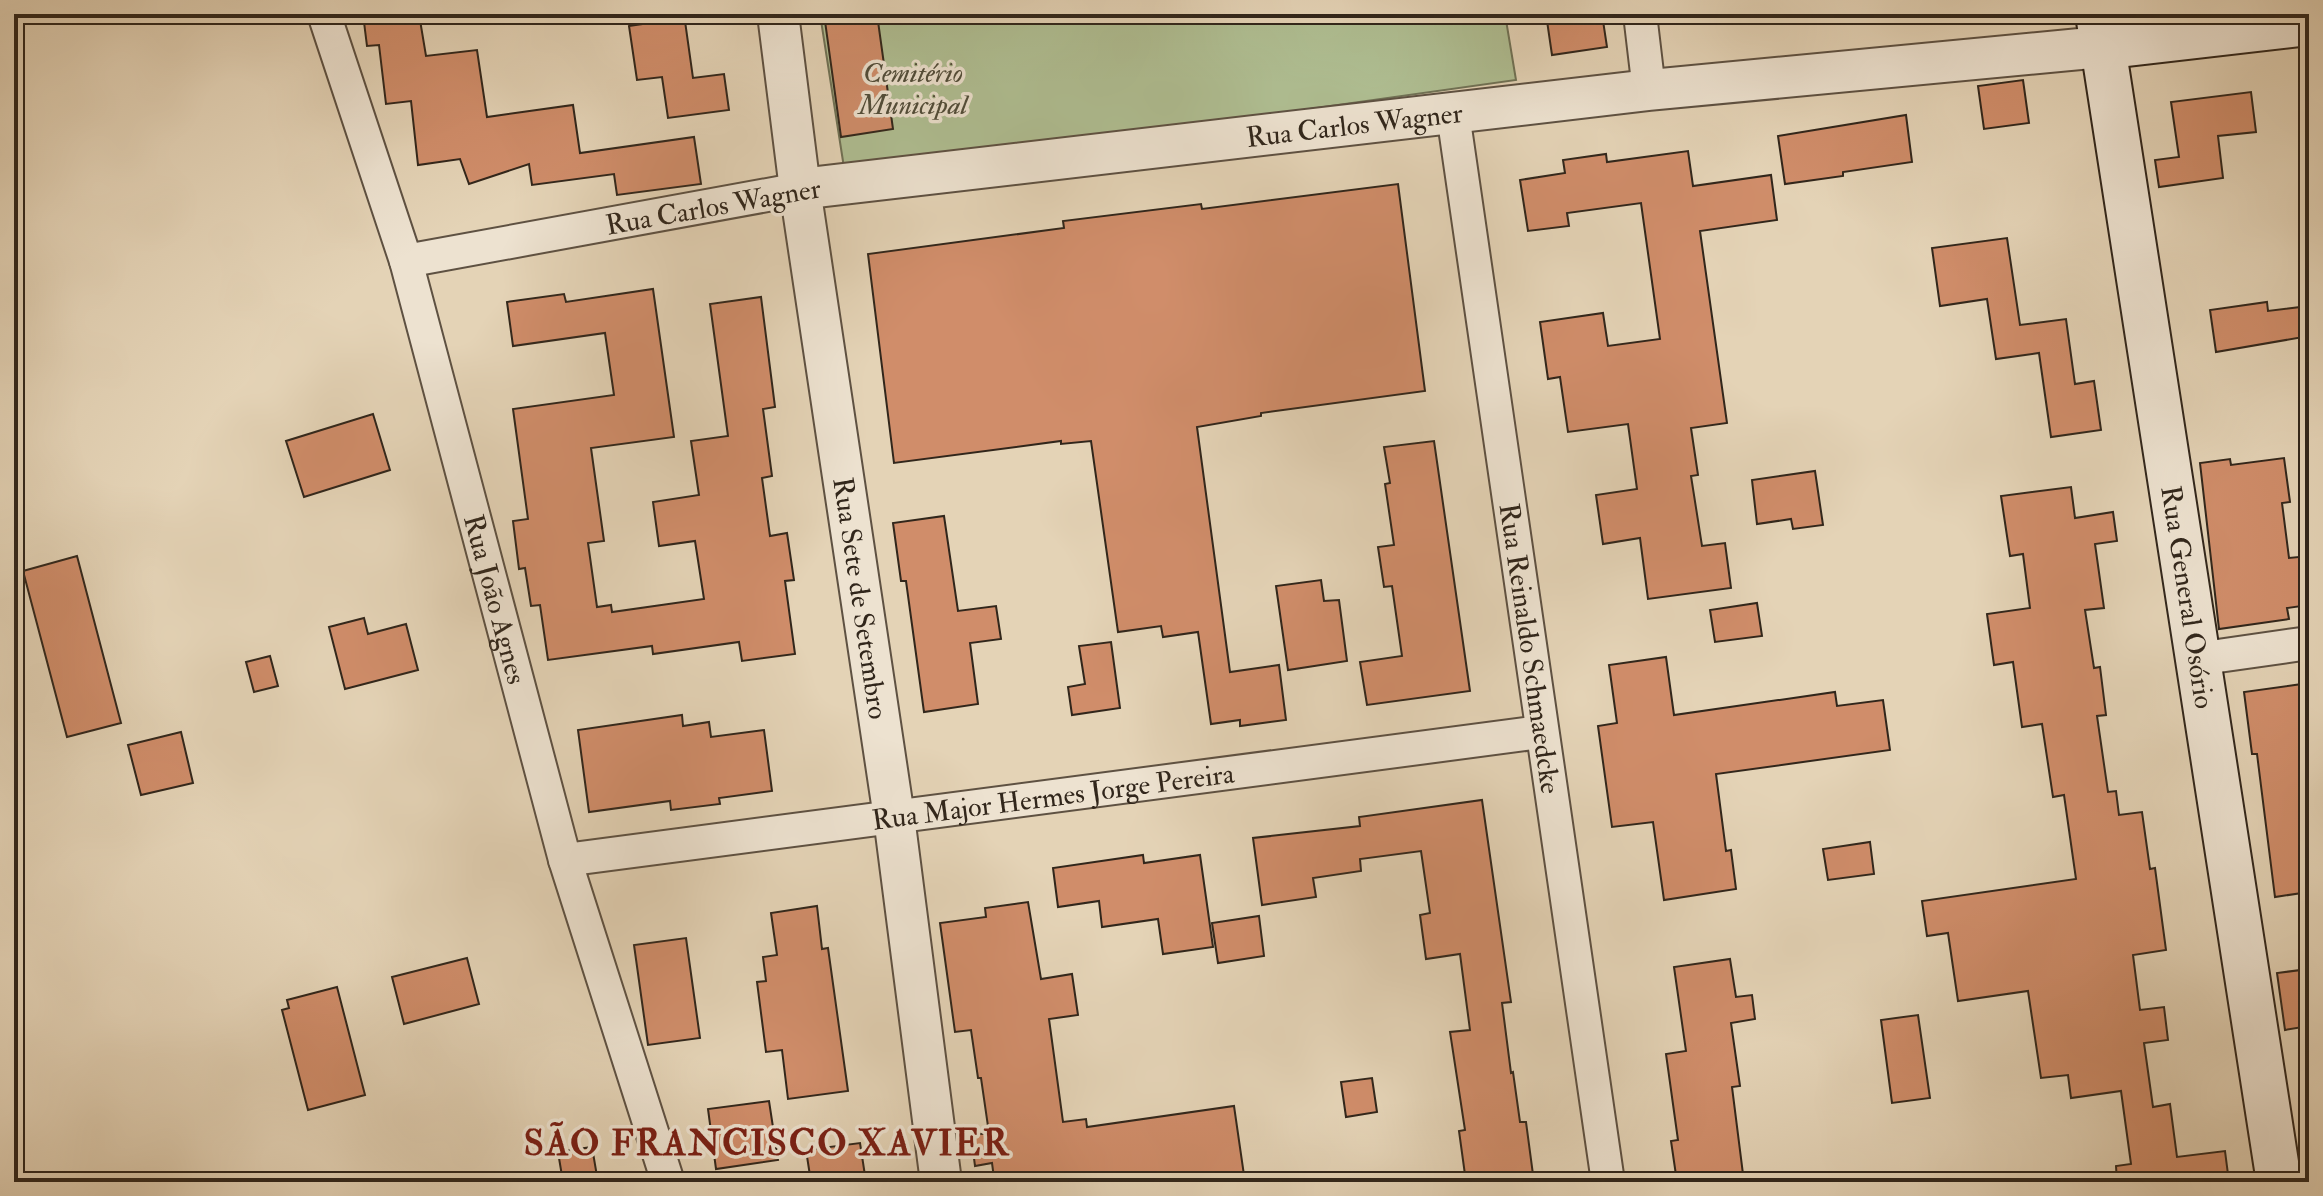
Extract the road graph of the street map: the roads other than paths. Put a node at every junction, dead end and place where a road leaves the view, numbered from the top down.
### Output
1 (324, 14) edge
2 (778, 14) edge
3 (1640, 14) edge
4 (2309, 23) edge
5 (2099, 30) edge
6 (1649, 90) junction
7 (1453, 114) junction
8 (800, 189) junction
9 (406, 261) junction
10 (2309, 643) edge
11 (2197, 659) junction
12 (1541, 732) junction
13 (894, 817) junction
14 (565, 860) junction
15 (668, 1182) edge
16 (941, 1182) edge
17 (1608, 1182) edge
18 (2279, 1182) edge

1 - 9 street, Rua João Agnes
2 - 8 street, Rua Sete de Setembro
3 - 6 street
4 - 5 main road, Rua Carlos Wagner
5 - 6 street, Rua Carlos Wagner
5 - 11 main road, Rua General Osório
6 - 7 street, Rua Carlos Wagner
7 - 8 street, Rua Carlos Wagner
7 - 12 street, Rua Reinaldo Schmaedcke
8 - 9 street, Rua Carlos Wagner
8 - 13 street, Rua Sete de Setembro
9 - 14 street, Rua João Agnes
10 - 11 street
11 - 18 main road, Rua General Osório
12 - 13 street, Rua Major Hermes Jorge Pereira
12 - 17 street, Rua Reinaldo Schmaedcke
13 - 14 street, Rua Major Hermes Jorge Pereira
13 - 16 street, Rua Sete de Setembro
14 - 15 street, Rua João Agnes

